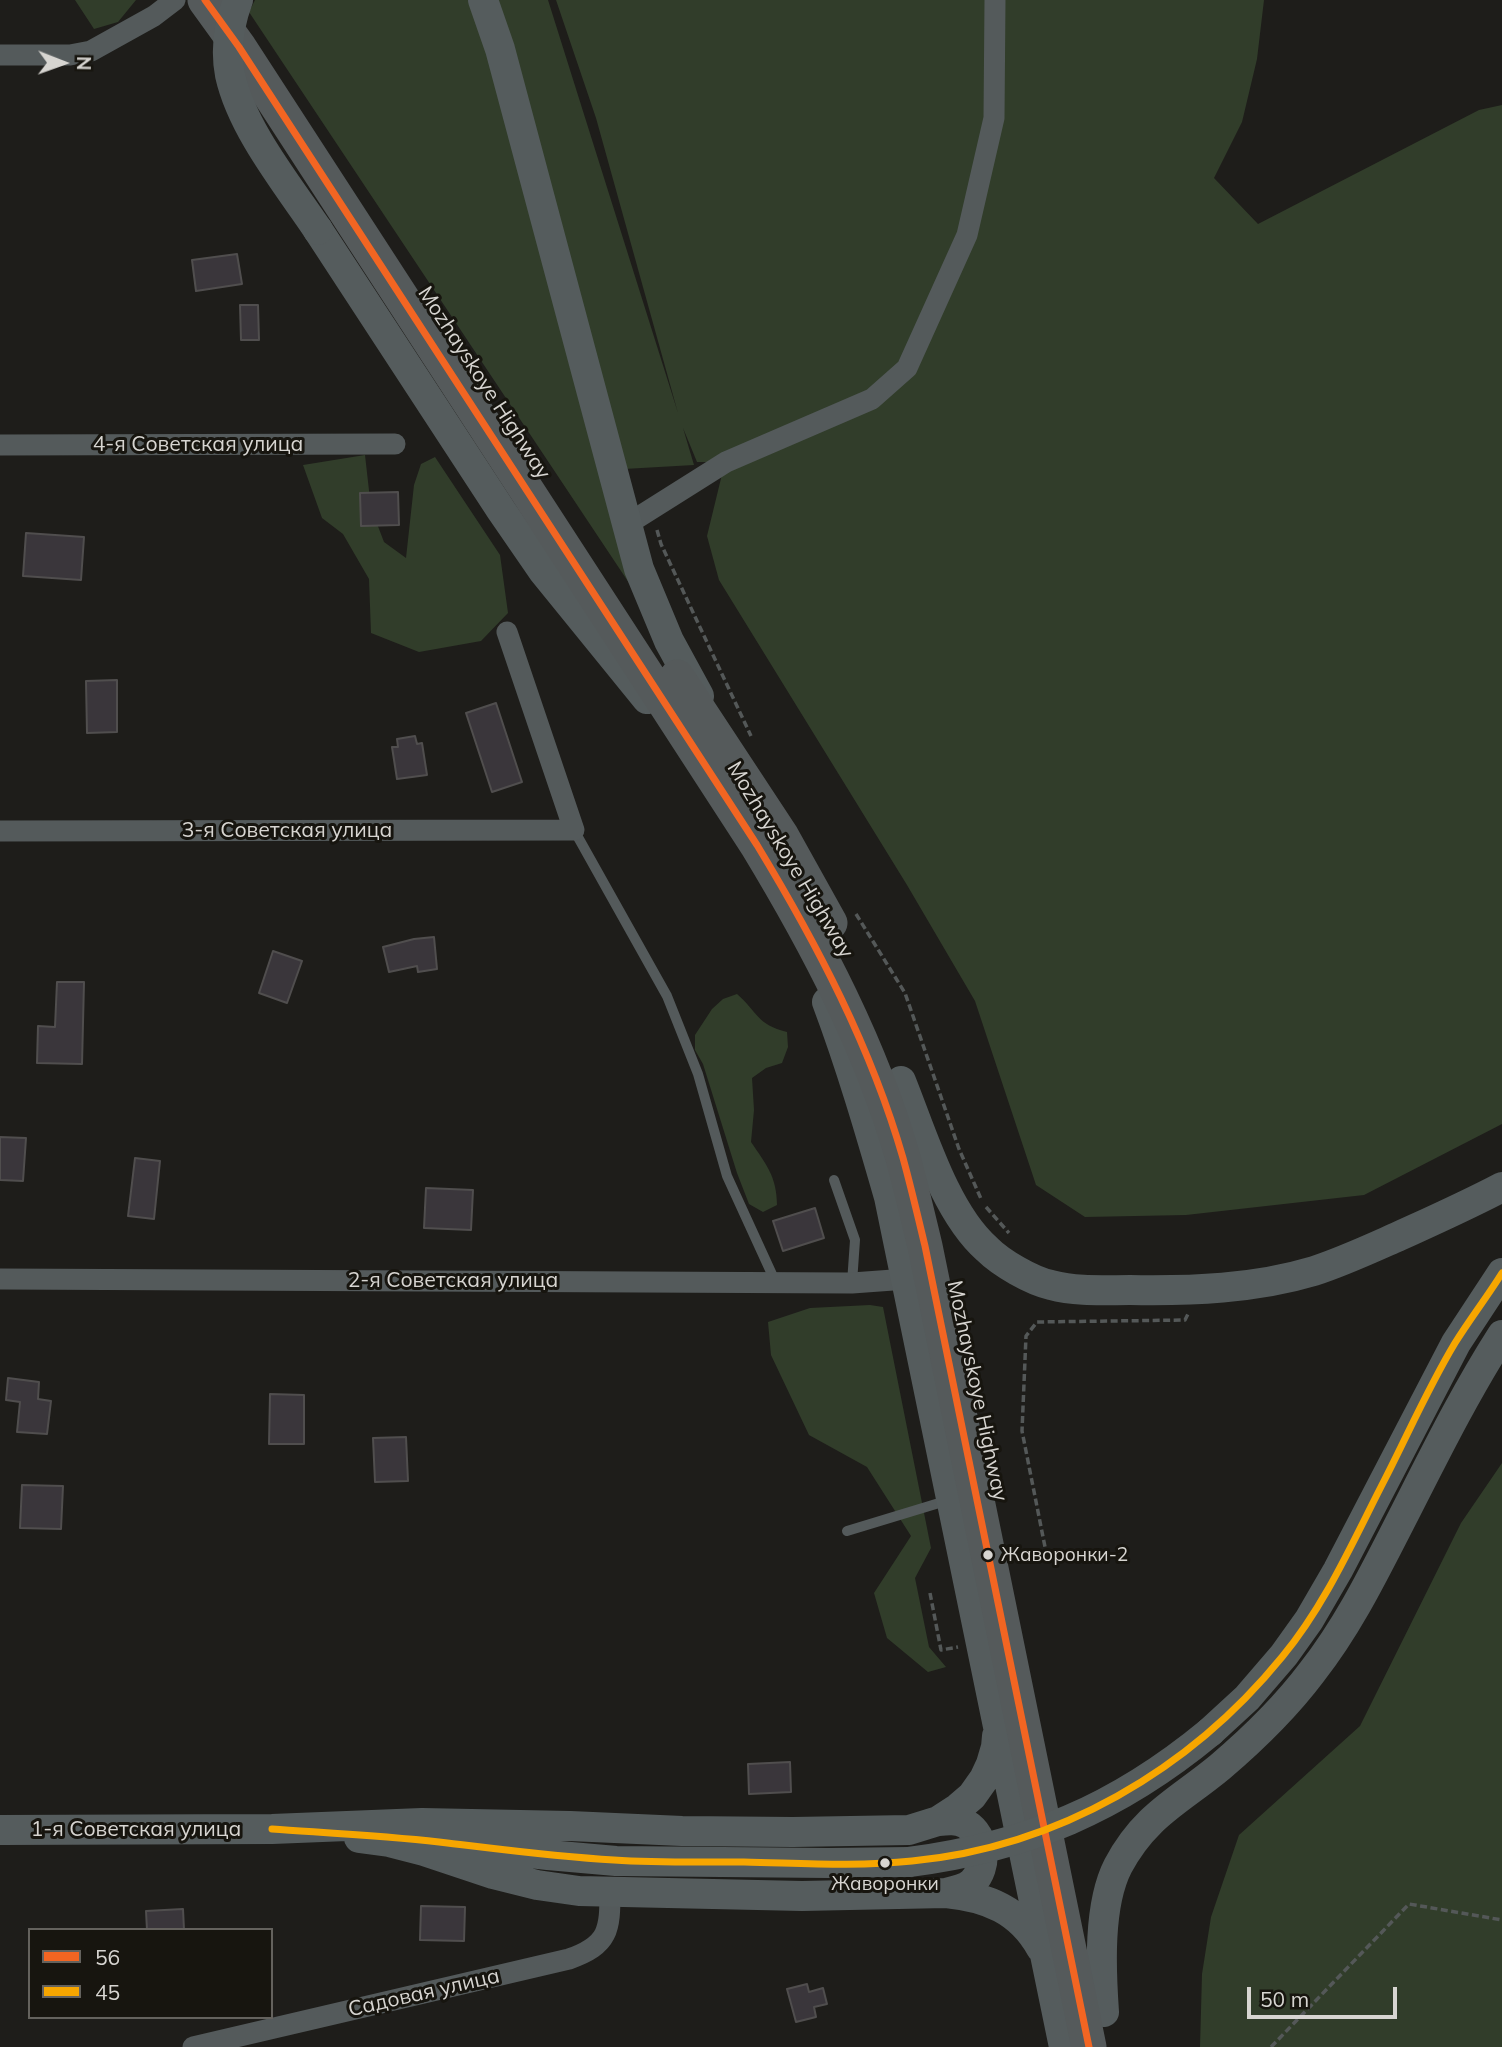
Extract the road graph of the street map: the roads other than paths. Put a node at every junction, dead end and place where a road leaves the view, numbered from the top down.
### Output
1 (175, 0) edge
2 (205, 0) edge
3 (231, 0) edge
4 (237, 0) edge
5 (483, 0) edge
6 (995, 0) edge
7 (0, 55) edge
8 (395, 444) dead end
9 (0, 445) edge
10 (626, 525) junction
11 (507, 632) dead end
12 (738, 768) junction
13 (573, 830) junction
14 (0, 831) edge
15 (757, 845) junction
16 (901, 1081) junction
17 (834, 1180) dead end
18 (1502, 1187) edge
19 (1502, 1273) edge
20 (0, 1279) edge
21 (907, 1279) junction
22 (776, 1283) junction
23 (852, 1283) junction
24 (1502, 1286) edge
25 (1481, 1307) junction
26 (1502, 1335) edge
27 (952, 1499) junction
28 (847, 1531) dead end
29 (998, 1721) junction
30 (938, 1821) junction
31 (272, 1829) junction
32 (0, 1830) edge
33 (331, 1833) junction
34 (611, 1891) junction
35 (946, 1893) junction
36 (1047, 1958) junction
37 (1104, 2012) junction
38 (193, 2047) edge
39 (1064, 2047) edge
40 (1089, 2047) edge
41 (1111, 2047) edge

1 - 7 street
2 - 12 main road, Mozhayskoye Highway
3 - 12 main road, Mozhayskoye Highway
4 - 12 main road, bridge
5 - 10 main road
6 - 10 street
8 - 9 street, 4-я Советская улица
10 - 12 main road
11 - 13 street
12 - 15 main road, Mozhayskoye Highway
12 - 16 main road, Mozhayskoye Highway
13 - 14 street, 3-я Советская улица
13 - 22 lane
15 - 21 main road
15 - 40 main road, Mozhayskoye Highway
16 - 18 main road
16 - 37 main road, Mozhayskoye Highway
17 - 23 lane
19 - 25 main road
20 - 22 street, 2-я Советская улица
21 - 23 street, 2-я Советская улица
21 - 27 main road
22 - 23 street, 2-я Советская улица
24 - 25 main road
25 - 33 main road, bridge
26 - 37 main road
27 - 28 lane
27 - 29 main road
29 - 30 main road
29 - 36 main road
30 - 31 main road
30 - 35 main road
31 - 32 main road, 1-я Советская улица
31 - 33 main road
33 - 34 main road
34 - 35 main road
34 - 38 street, Садовая улица
35 - 36 main road
36 - 39 main road
37 - 41 main road, Mozhayskoye Highway

